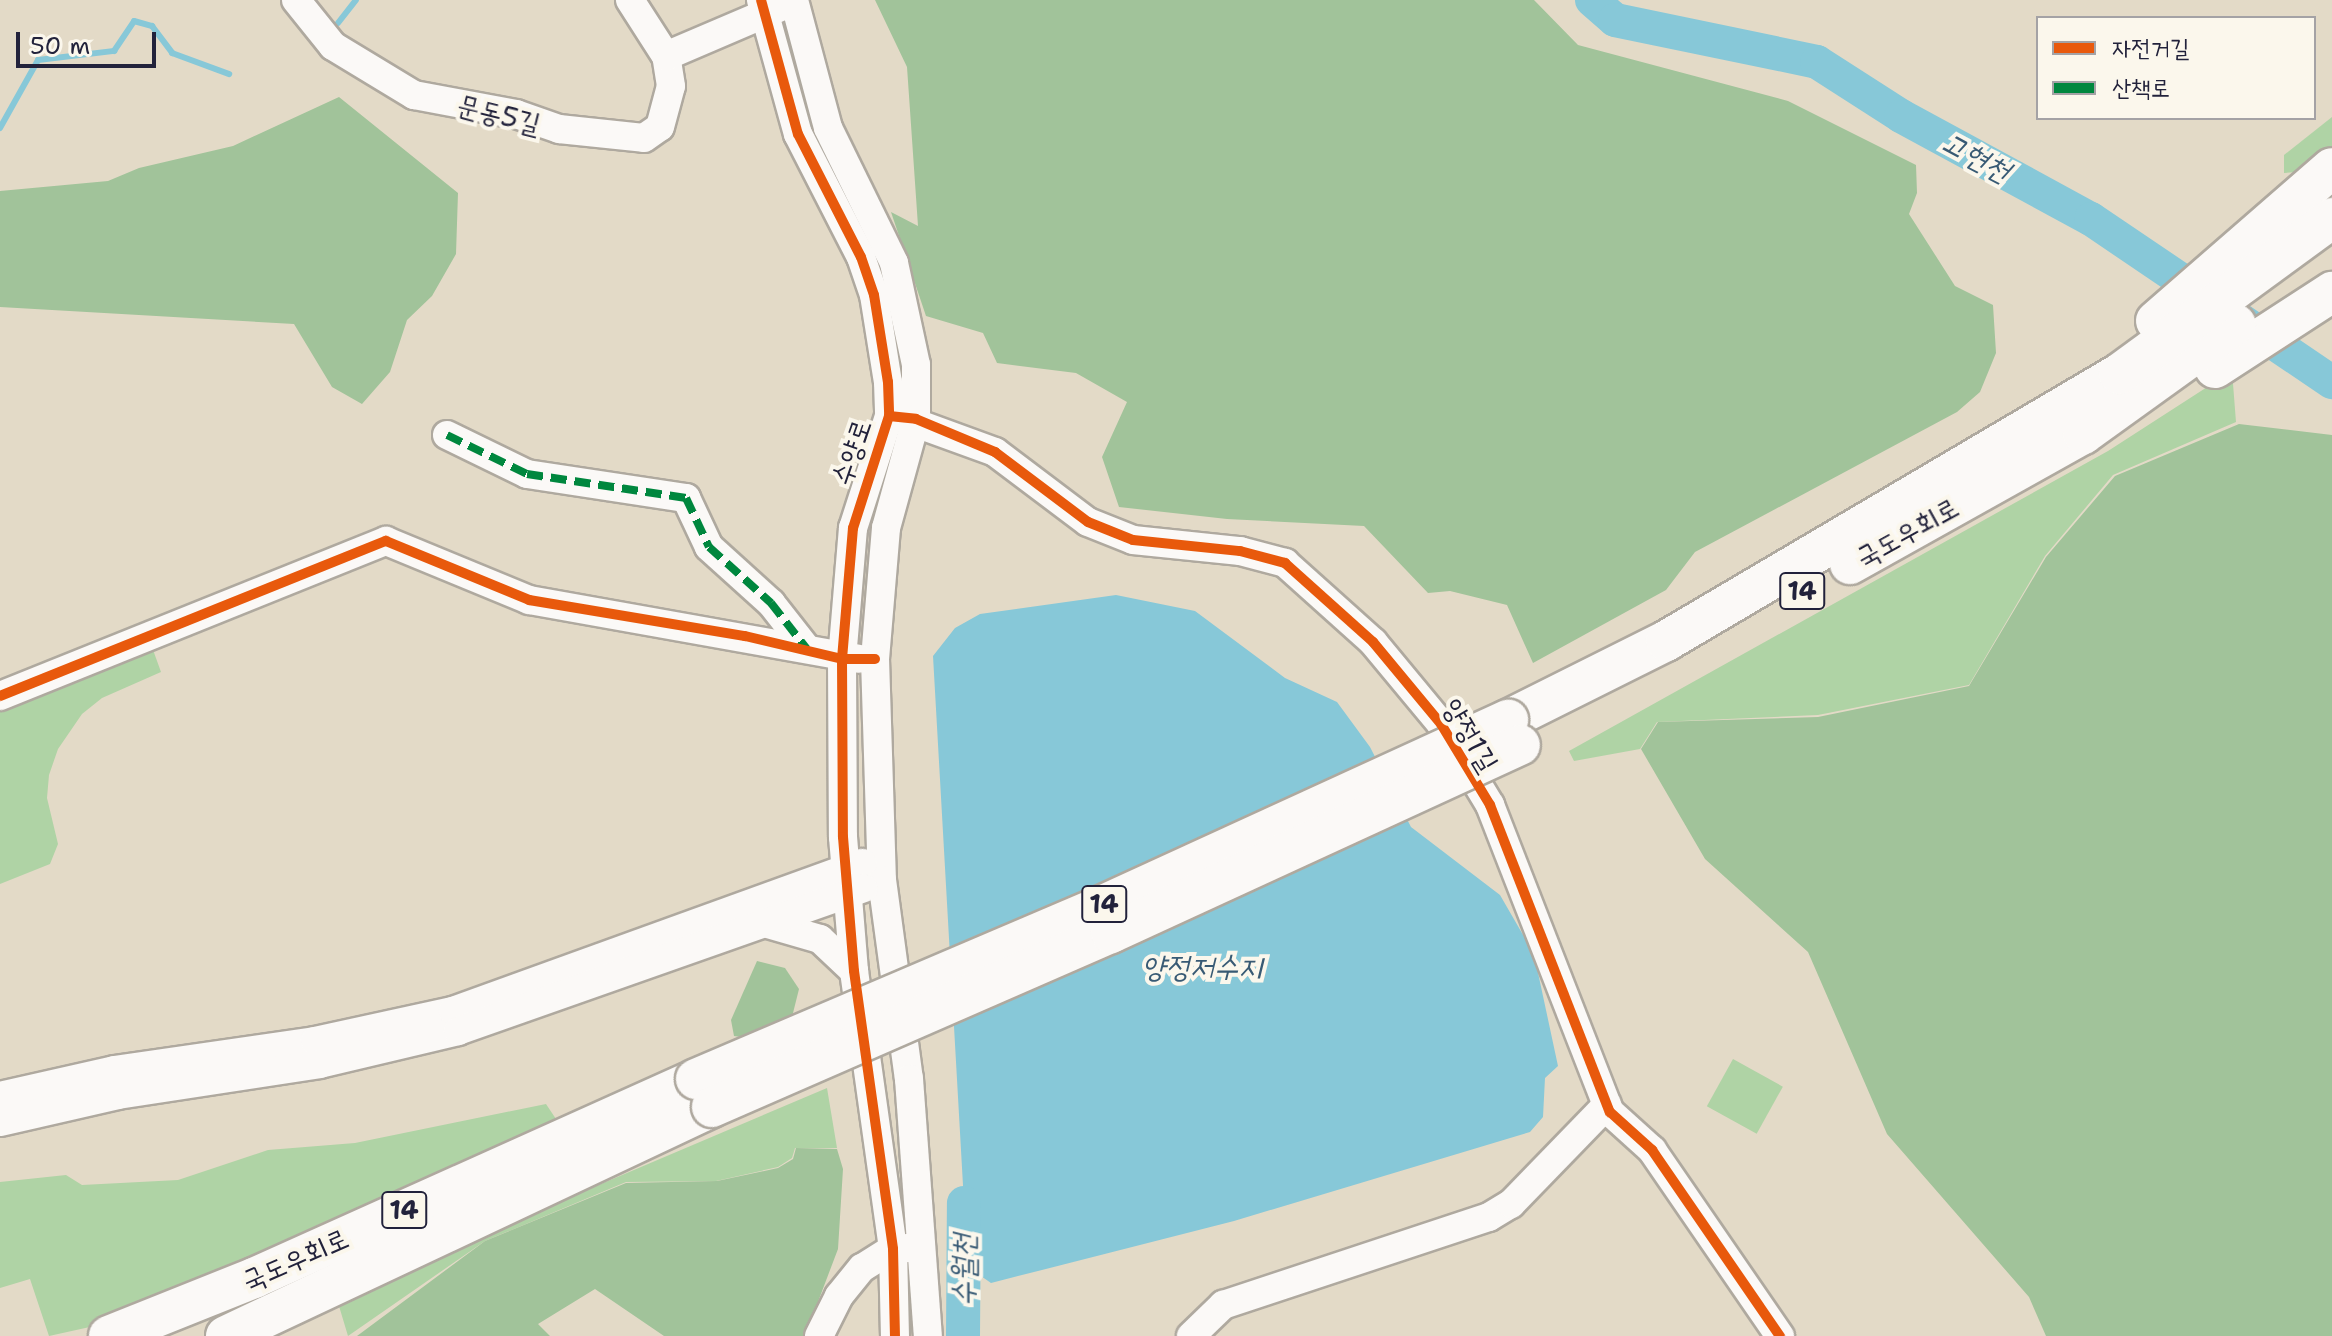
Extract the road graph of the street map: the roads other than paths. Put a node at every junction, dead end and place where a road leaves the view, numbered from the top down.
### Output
1 (296, 0) edge
2 (630, 0) edge
3 (794, 1) edge
4 (762, 6) edge
5 (666, 56) junction
6 (2332, 168) edge
7 (2332, 218) edge
8 (2332, 246) edge
9 (2332, 292) edge
10 (902, 418) junction
11 (2068, 422) junction
12 (447, 435) dead end
13 (807, 649) junction
14 (842, 659) junction
15 (875, 659) junction
16 (0, 696) edge
17 (843, 837) junction
18 (882, 868) junction
19 (817, 880) junction
20 (846, 882) junction
21 (767, 924) junction
22 (854, 971) junction
23 (704, 1093) junction
24 (0, 1096) edge
25 (1607, 1105) junction
26 (0, 1122) edge
27 (925, 1247) junction
28 (893, 1249) junction
29 (109, 1336) edge
30 (226, 1336) edge
31 (819, 1336) edge
32 (895, 1336) edge
33 (928, 1336) edge
34 (1191, 1336) edge
35 (1780, 1336) edge

1 - 5 street, 문동5길
2 - 5 street
3 - 4 street
3 - 10 street
4 - 5 street
4 - 10 street, 수양로
6 - 11 highway
7 - 11 highway, 14
8 - 11 highway, 14
9 - 11 highway
10 - 14 street, 수양로
10 - 15 street
10 - 25 street, 양정1길
11 - 23 highway, 국도우회로 / 14, bridge
12 - 13 street
13 - 14 street
13 - 16 street
14 - 15 street
14 - 17 street, 수양로
15 - 18 street
17 - 19 street
17 - 20 street, 수양로
18 - 20 street
18 - 27 street
19 - 20 street
19 - 24 street
20 - 21 street
20 - 22 street, 수양로
21 - 22 street
21 - 26 street
22 - 28 street, 수양로
23 - 29 highway, 국도우회로 / 14
23 - 30 highway, 국도우회로 / 14
25 - 34 street
25 - 35 street, 양정1길
27 - 28 street
27 - 33 street
28 - 31 street
28 - 32 street, 수양로

